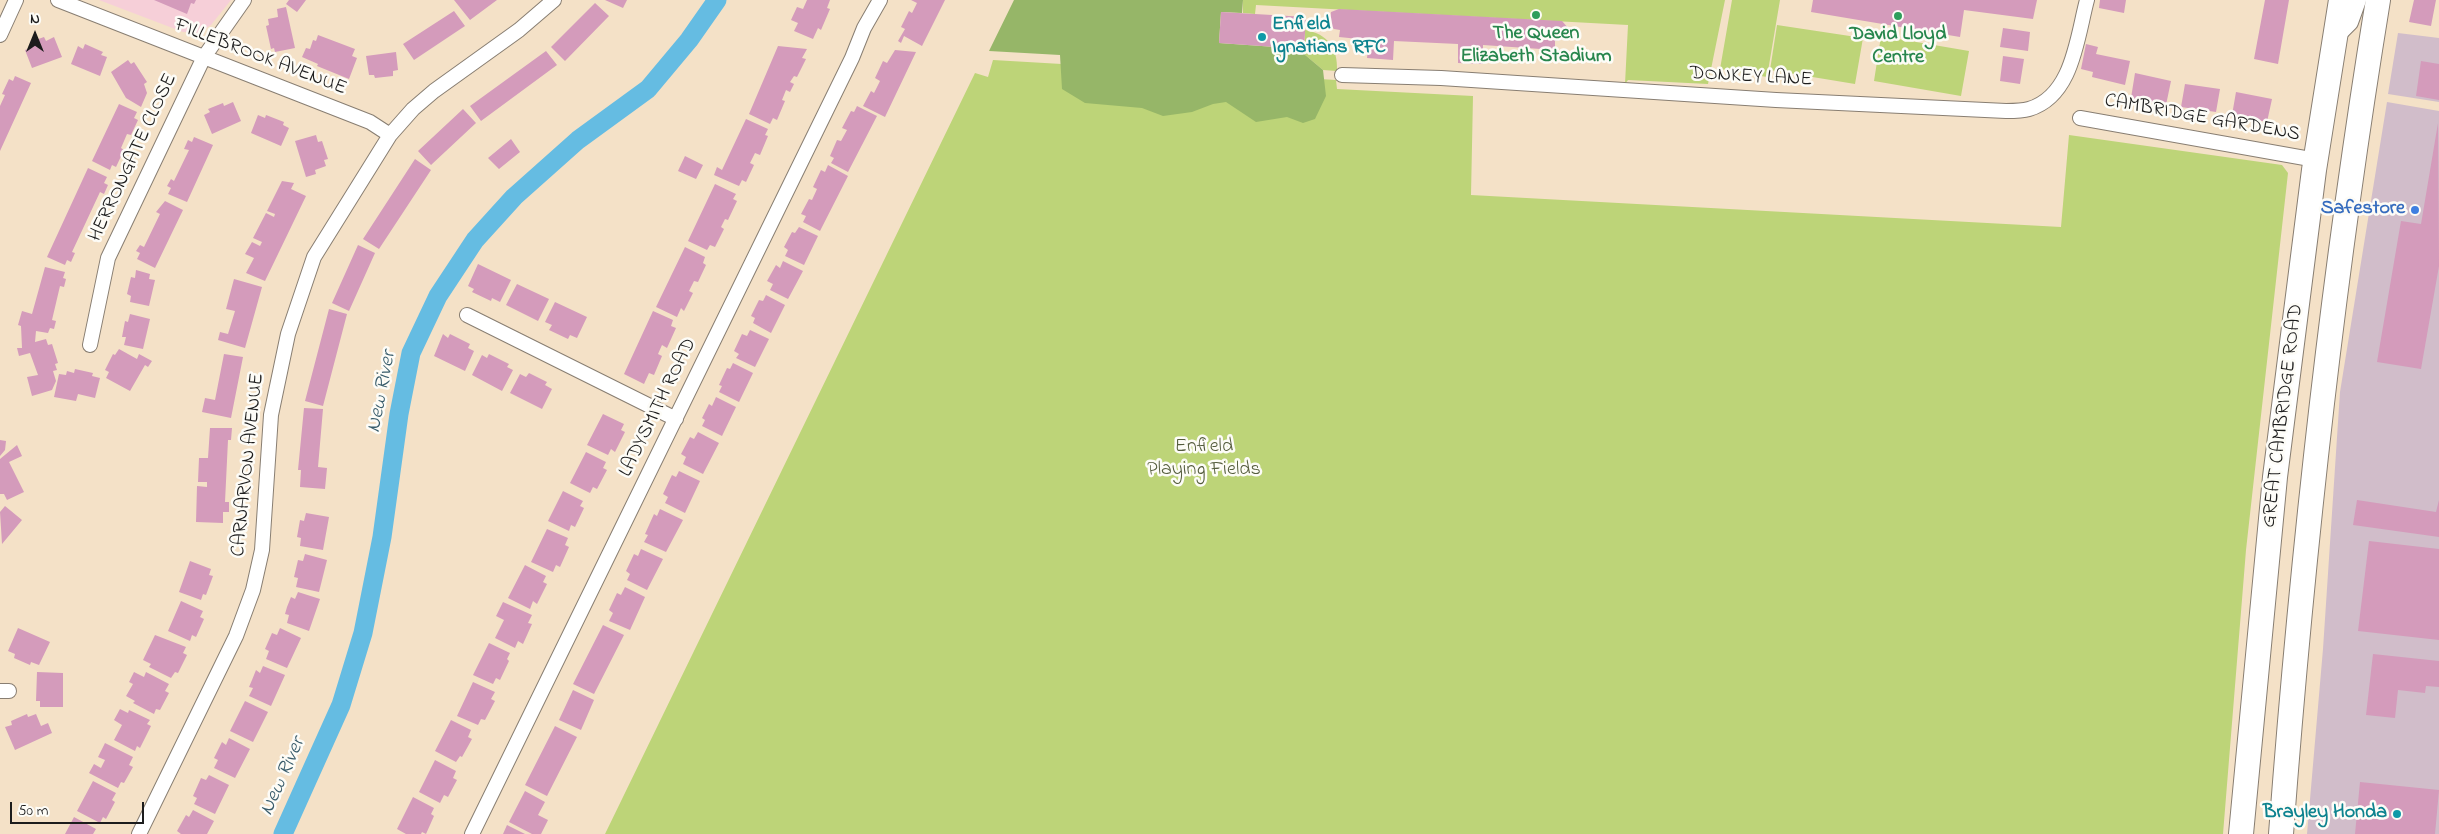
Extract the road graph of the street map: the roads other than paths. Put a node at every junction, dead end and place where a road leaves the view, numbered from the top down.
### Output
1 (16, 0) edge
2 (58, 0) edge
3 (244, 0) edge
4 (554, 0) edge
5 (880, 0) edge
6 (2086, 0) edge
7 (2342, 0) edge
8 (2356, 0) edge
9 (2378, 0) edge
10 (0, 35) edge
11 (2335, 36) junction
12 (204, 57) junction
13 (1342, 75) dead end
14 (2080, 118) dead end
15 (390, 135) junction
16 (2316, 160) junction
17 (467, 315) dead end
18 (90, 345) dead end
19 (676, 419) junction
20 (140, 834) edge
21 (472, 834) edge
22 (2241, 834) edge
23 (2281, 834) edge

1 - 10 street
2 - 12 street, FILLEBROOK AVENUE
3 - 12 street, HERRONGATE CLOSE
4 - 15 street, CARNARVON AVENUE
5 - 19 street, LADYSMITH ROAD
6 - 13 street, DONKEY LANE
7 - 11 highway, GREAT CAMBRIDGE ROAD
8 - 11 street
9 - 23 highway, GREAT CAMBRIDGE ROAD
11 - 16 highway, GREAT CAMBRIDGE ROAD
12 - 15 street, FILLEBROOK AVENUE
12 - 18 street, HERRONGATE CLOSE
14 - 16 street, CAMBRIDGE GARDENS
15 - 20 street, CARNARVON AVENUE
16 - 22 highway, GREAT CAMBRIDGE ROAD
17 - 19 street
19 - 21 street, LADYSMITH ROAD

